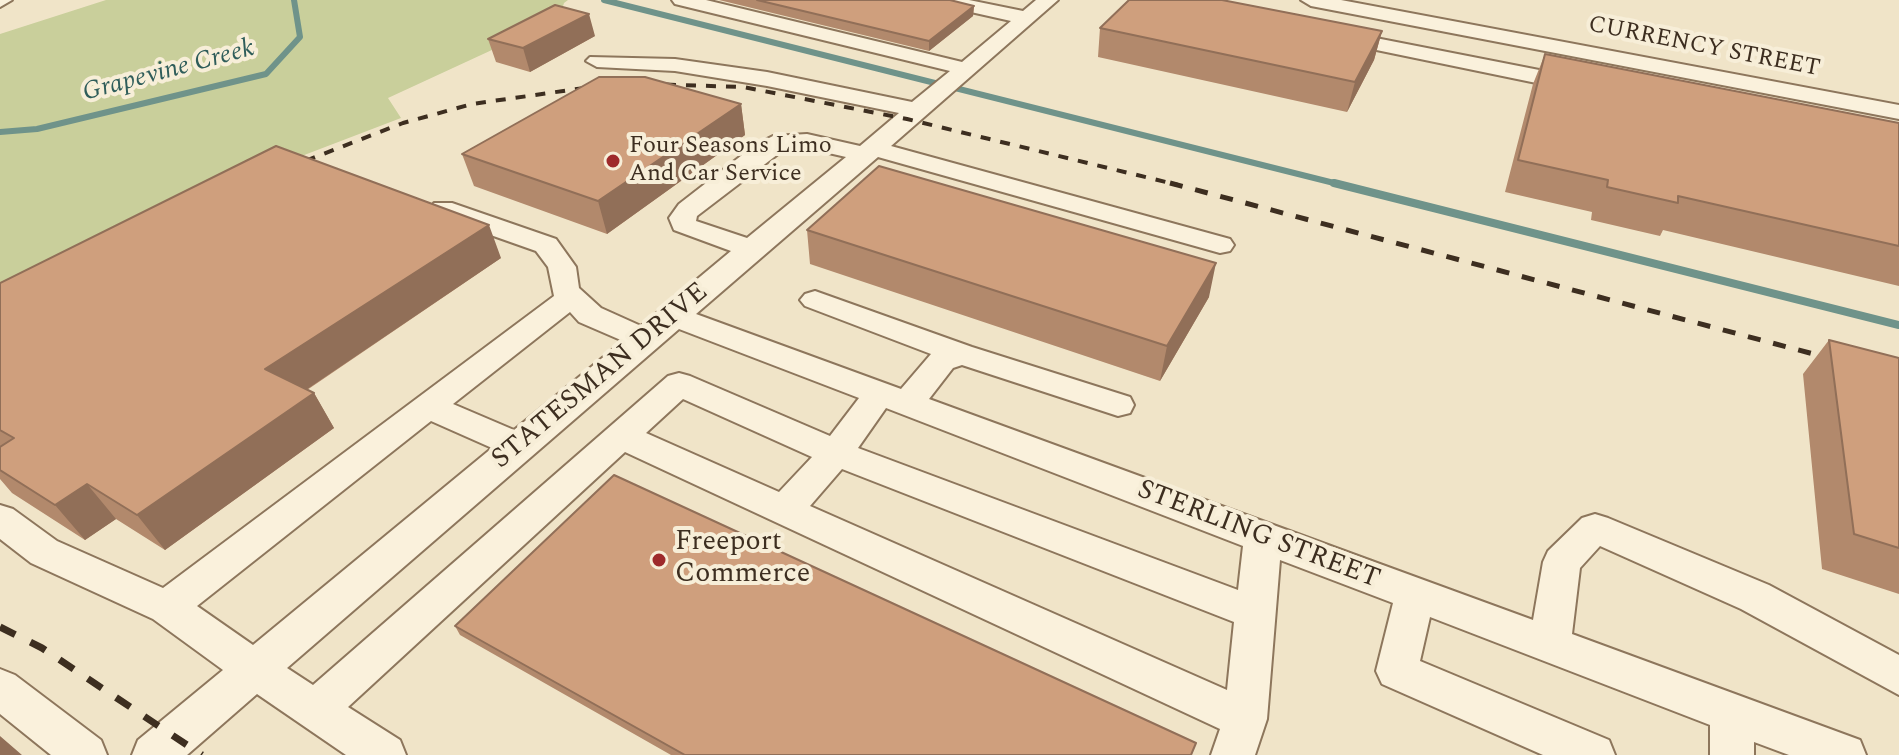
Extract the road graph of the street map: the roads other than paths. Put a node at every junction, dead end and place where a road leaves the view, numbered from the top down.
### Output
1 (682, 0) edge
2 (942, 0) edge
3 (1048, 0) edge
4 (1311, 0) edge
5 (1433, 0) edge
6 (965, 2) edge
7 (1027, 18) junction
8 (1423, 21) junction
9 (1319, 33) edge
10 (597, 61) dead end
11 (966, 69) junction
12 (1601, 89) edge
13 (920, 107) junction
14 (1899, 112) edge
15 (868, 151) junction
16 (414, 198) edge
17 (1220, 245) dead end
18 (752, 249) junction
19 (572, 296) junction
20 (815, 300) dead end
21 (660, 328) junction
22 (961, 354) junction
23 (893, 399) junction
24 (1118, 405) dead end
25 (426, 406) junction
26 (621, 436) junction
27 (519, 446) junction
28 (836, 453) junction
29 (784, 510) junction
30 (3, 524) edge
31 (1263, 537) junction
32 (1415, 595) junction
33 (167, 607) junction
34 (1255, 613) junction
35 (1550, 645) junction
36 (255, 670) junction
37 (1899, 676) edge
38 (0, 688) edge
39 (315, 710) junction
40 (1732, 734) edge
41 (1239, 737) edge
42 (85, 755) edge
43 (154, 755) edge
44 (384, 755) edge
45 (1593, 755) edge
46 (1844, 755) edge

1 - 11 street
2 - 6 street
3 - 7 street, STATESMAN DRIVE
4 - 8 street, CURRENCY STREET
5 - 8 street
6 - 7 street
7 - 11 street, STATESMAN DRIVE
8 - 14 street, CURRENCY STREET
9 - 12 street
10 - 13 street
11 - 13 street, STATESMAN DRIVE
13 - 15 street, STATESMAN DRIVE
15 - 17 street
15 - 18 street, STATESMAN DRIVE
15 - 18 street
16 - 19 street
18 - 21 street, STATESMAN DRIVE
19 - 21 street, STERLING STREET
19 - 25 street
20 - 22 street
21 - 23 street, STERLING STREET
21 - 27 street, STATESMAN DRIVE
22 - 23 street
22 - 24 street
23 - 28 street
23 - 31 street, STERLING STREET
25 - 27 street
25 - 33 street
26 - 28 street
26 - 29 street
26 - 39 street
27 - 36 street, STATESMAN DRIVE
28 - 29 street
28 - 34 street
29 - 41 street
30 - 33 street
31 - 32 street, STERLING STREET
31 - 34 street
32 - 35 street, STERLING STREET
32 - 45 street
33 - 36 street
34 - 41 street
35 - 37 street
35 - 40 street, STERLING STREET
36 - 39 street
36 - 43 street, STATESMAN DRIVE
38 - 42 street
39 - 44 street
40 - 46 street, STERLING STREET

